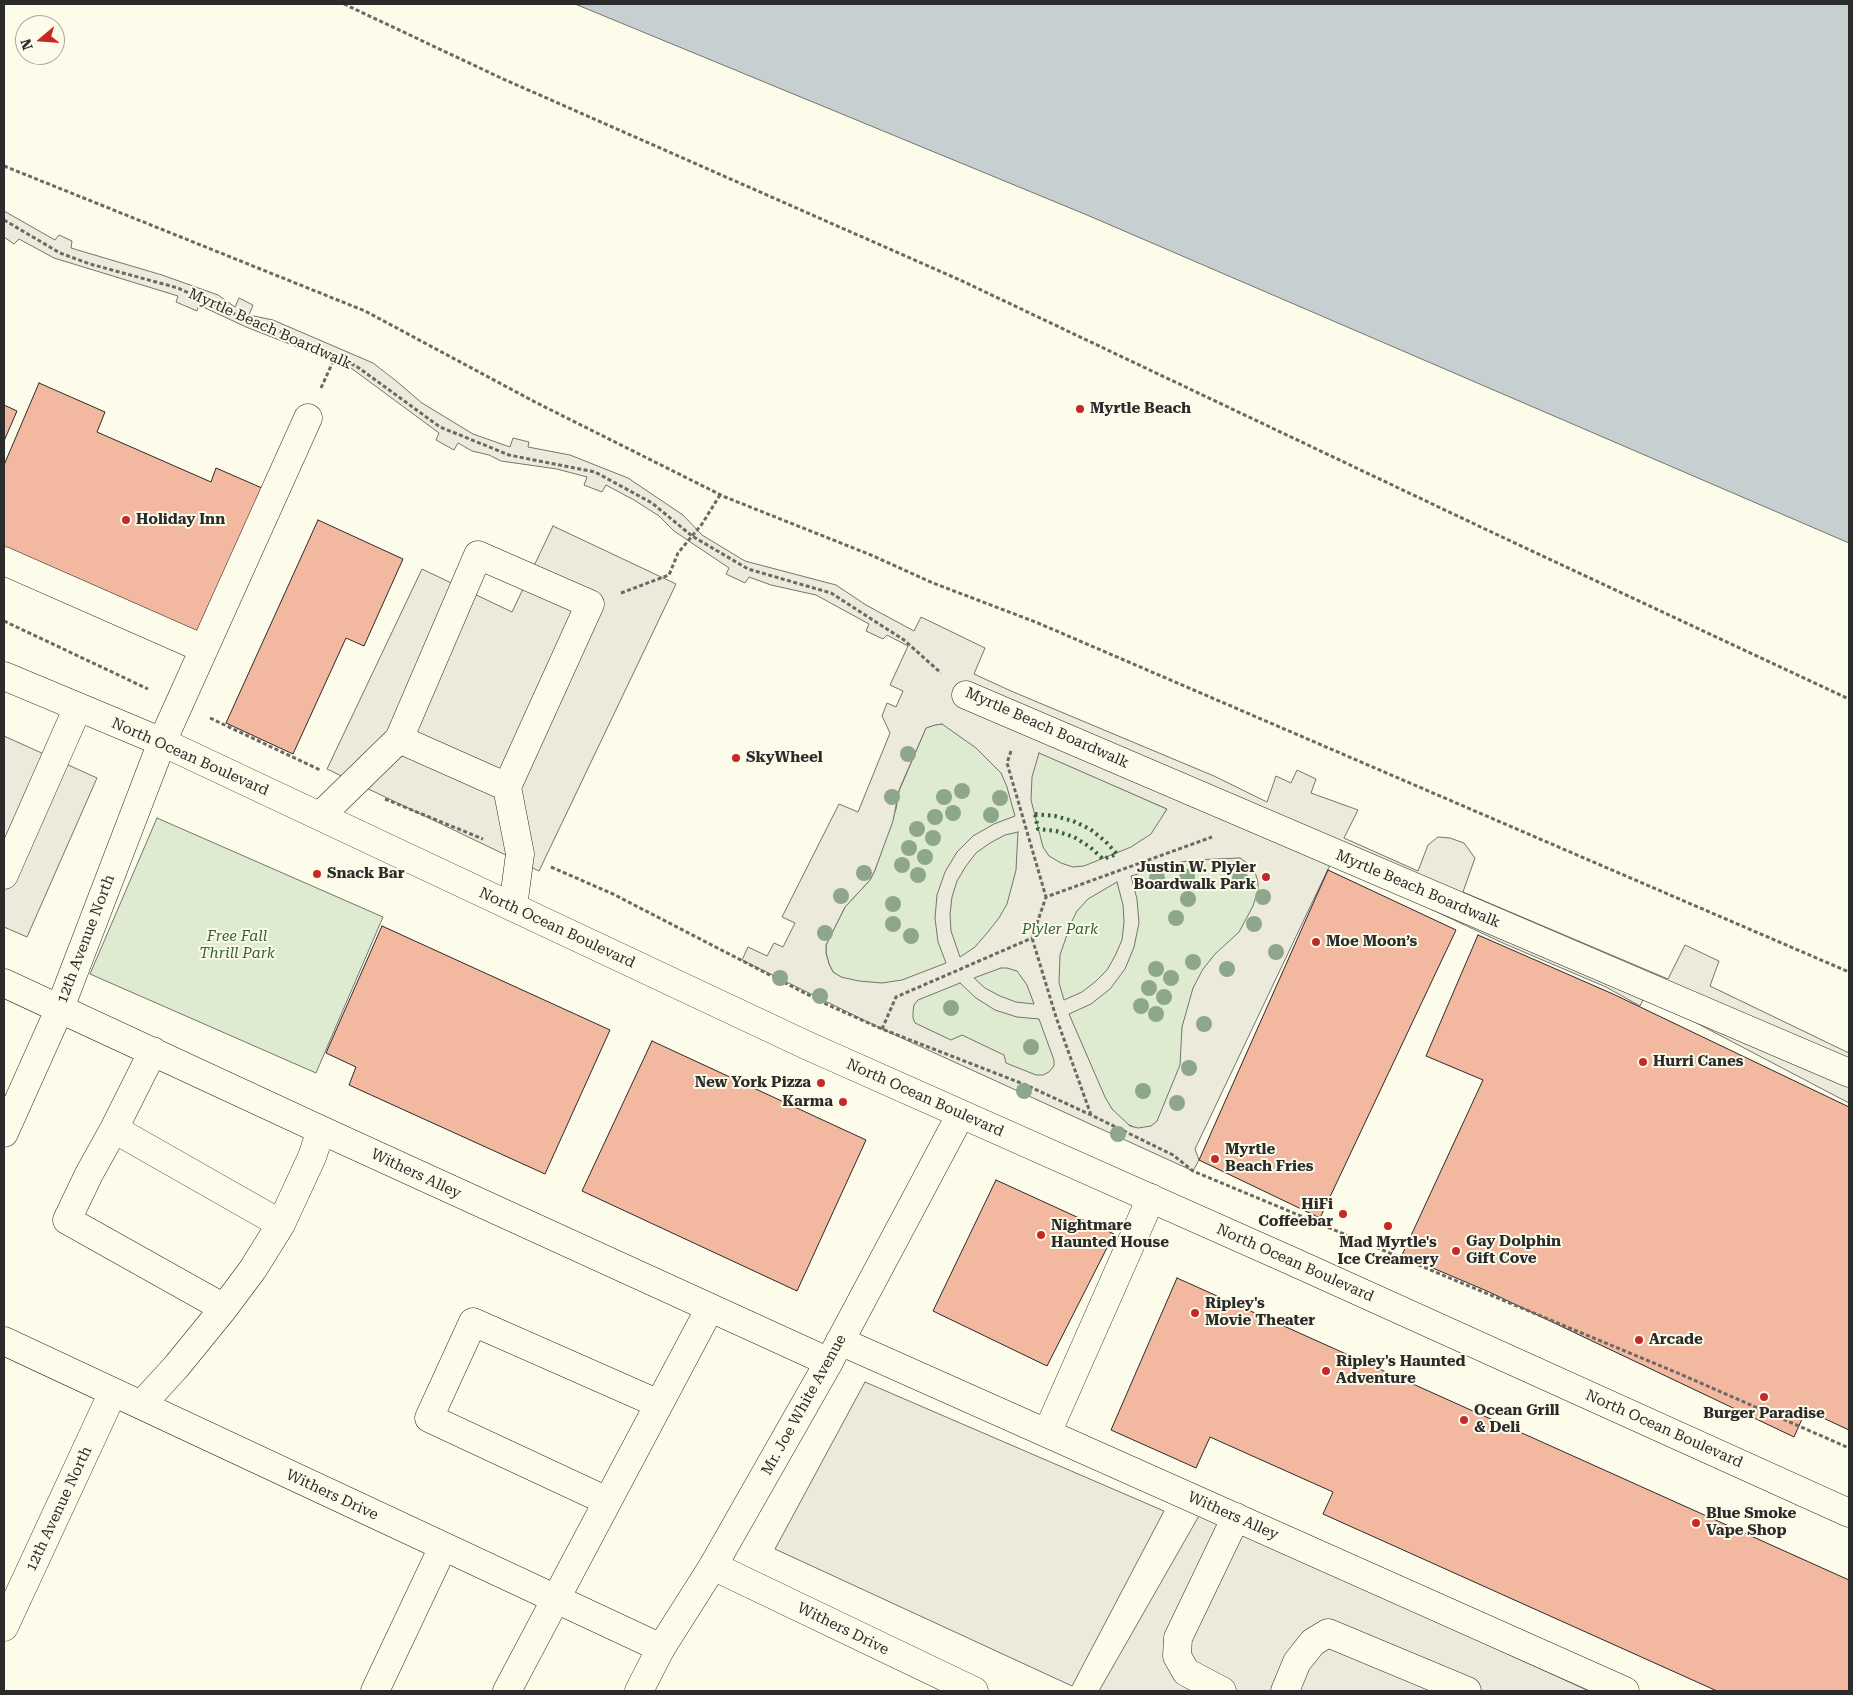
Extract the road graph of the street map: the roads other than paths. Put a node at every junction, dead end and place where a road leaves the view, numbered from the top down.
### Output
1 (308, 418) dead end
2 (4, 561) edge
3 (204, 648) junction
4 (4, 676) edge
5 (966, 695) road end
6 (78, 707) junction
7 (399, 739) junction
8 (162, 742) junction
9 (507, 787) junction
10 (320, 816) junction
11 (4, 874) edge
12 (513, 908) junction
13 (4, 983) edge
14 (60, 1008) junction
15 (153, 1052) junction
16 (1849, 1073) edge
17 (961, 1114) junction
18 (114, 1129) junction
19 (321, 1130) junction
20 (4, 1132) edge
21 (1152, 1198) junction
22 (282, 1224) junction
23 (224, 1308) junction
24 (710, 1308) junction
25 (6, 1347) edge
26 (835, 1352) junction
27 (113, 1392) junction
28 (659, 1404) junction
29 (141, 1405) junction
30 (1047, 1433) junction
31 (607, 1501) junction
32 (1849, 1513) edge
33 (1236, 1517) junction
34 (443, 1547) junction
35 (713, 1566) junction
36 (555, 1599) junction
37 (4, 1627) edge
38 (661, 1648) junction
39 (375, 1691) edge
40 (507, 1691) edge
41 (639, 1691) edge
42 (974, 1691) edge
43 (1222, 1691) edge
44 (1285, 1691) edge
45 (1467, 1691) edge
46 (1625, 1691) edge

1 - 3 street, 12th Avenue North
2 - 3 street
3 - 8 street, 12th Avenue North
4 - 6 street, North Ocean Boulevard
5 - 16 street, Myrtle Beach Boardwalk
6 - 8 street, North Ocean Boulevard
6 - 11 street
7 - 9 street
7 - 9 street
7 - 10 street
8 - 10 street, North Ocean Boulevard
8 - 14 street, 12th Avenue North
9 - 12 street
10 - 12 street, North Ocean Boulevard
12 - 17 street, North Ocean Boulevard
13 - 14 street, Withers Alley
14 - 15 street, Withers Alley
14 - 20 street, 12th Avenue North
15 - 18 street
15 - 19 street, Withers Alley
17 - 21 street, North Ocean Boulevard
17 - 26 street, Mr. Joe White Avenue
18 - 22 street
18 - 23 street
19 - 22 street
19 - 24 street, Withers Alley
21 - 30 street
21 - 32 street, North Ocean Boulevard
22 - 23 street
23 - 29 street
24 - 26 street, Withers Alley
24 - 28 street
25 - 27 street, Withers Drive
26 - 30 street, Withers Alley
26 - 35 street, Mr. Joe White Avenue
27 - 29 street, Withers Drive
27 - 37 street, 12th Avenue North
28 - 31 street
28 - 31 street
29 - 34 street, Withers Drive
30 - 33 street, Withers Alley
31 - 36 street
33 - 43 street
33 - 46 street, Withers Alley
34 - 36 street, Withers Drive
34 - 39 street
35 - 38 street, Mr. Joe White Avenue
35 - 42 street, Withers Drive
36 - 38 street, Withers Drive
36 - 40 street
38 - 41 street, Mr. Joe White Avenue
44 - 45 street

